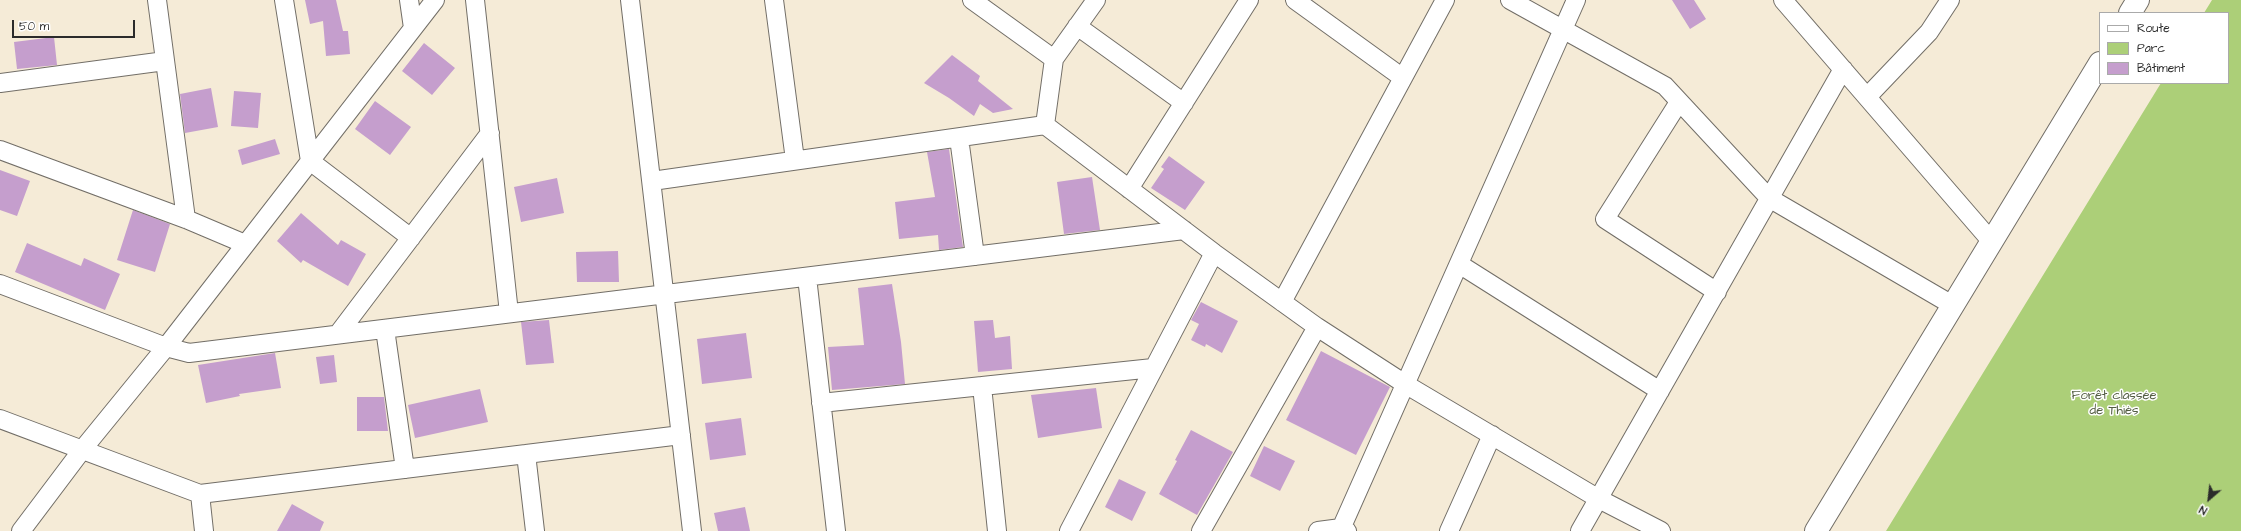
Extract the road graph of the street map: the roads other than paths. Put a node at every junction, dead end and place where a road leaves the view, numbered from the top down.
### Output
1 (157, 0) edge
2 (284, 0) edge
3 (409, 0) edge
4 (435, 0) edge
5 (475, 0) edge
6 (630, 0) edge
7 (774, 0) edge
8 (972, 0) edge
9 (1096, 0) edge
10 (1249, 0) edge
11 (1295, 0) edge
12 (1445, 0) edge
13 (1510, 0) edge
14 (1576, 0) edge
15 (1950, 0) edge
16 (2138, 0) edge
17 (1793, 4) edge
18 (2131, 12) edge
19 (1077, 26) junction
20 (413, 28) junction
21 (1564, 30) junction
22 (1054, 60) junction
23 (165, 61) junction
24 (2099, 65) edge
25 (1843, 69) junction
26 (1403, 78) junction
27 (0, 85) edge
28 (1867, 97) junction
29 (1679, 102) junction
30 (1184, 103) junction
31 (1045, 125) junction
32 (490, 132) junction
33 (959, 138) junction
34 (0, 150) edge
35 (310, 160) junction
36 (795, 160) junction
37 (652, 181) junction
38 (1129, 189) junction
39 (1770, 198) junction
40 (186, 219) junction
41 (1184, 230) junction
42 (411, 238) junction
43 (1992, 242) junction
44 (245, 244) junction
45 (1214, 252) junction
46 (975, 256) junction
47 (1459, 264) junction
48 (807, 277) junction
49 (0, 284) edge
50 (1716, 292) junction
51 (665, 294) junction
52 (1282, 302) junction
53 (1954, 306) junction
54 (509, 313) junction
55 (1317, 327) junction
56 (385, 329) junction
57 (338, 334) junction
58 (166, 346) junction
59 (1153, 368) junction
60 (1405, 384) junction
61 (982, 386) junction
62 (1660, 391) junction
63 (821, 403) junction
64 (0, 419) edge
65 (681, 435) junction
66 (1492, 436) junction
67 (82, 450) junction
68 (526, 454) junction
69 (405, 469) junction
70 (200, 494) junction
71 (1598, 499) junction
72 (1342, 530) edge
73 (21, 531) edge
74 (204, 531) edge
75 (535, 531) edge
76 (692, 531) edge
77 (836, 531) edge
78 (997, 531) edge
79 (1070, 531) edge
80 (1200, 531) edge
81 (1318, 531) edge
82 (1449, 531) edge
83 (1580, 531) edge
84 (1660, 531) edge
85 (1816, 531) edge

1 - 23 street
2 - 35 street
3 - 20 street
4 - 20 street
5 - 32 street
6 - 37 street
7 - 36 street
8 - 22 street
9 - 19 street
10 - 30 street
11 - 26 street
12 - 26 street
13 - 21 street
14 - 21 street
15 - 28 street
16 - 18 main road
17 - 25 street
19 - 22 street
19 - 30 street
20 - 35 street
21 - 29 street
21 - 47 street
22 - 31 street
23 - 27 street
23 - 40 street
24 - 43 main road
25 - 28 street
25 - 39 street
26 - 52 street
28 - 43 street
29 - 39 street
29 - 50 street
30 - 38 street
31 - 33 street
31 - 38 street
32 - 42 street
32 - 54 street
33 - 36 street
33 - 46 street
34 - 40 street
35 - 42 street
35 - 44 street
36 - 37 street
37 - 51 street
38 - 41 street
39 - 50 street
39 - 53 street
40 - 44 street
41 - 45 street
41 - 46 street
42 - 57 street
43 - 53 main road
44 - 58 street
45 - 52 street
45 - 59 street
46 - 48 street
47 - 60 street
47 - 62 street
48 - 51 street
48 - 63 street
49 - 58 street
50 - 62 street
51 - 54 street
51 - 65 street
52 - 55 street
53 - 85 main road
54 - 56 street
55 - 60 street
55 - 80 street
56 - 57 street
56 - 69 street
57 - 58 street
58 - 67 street
59 - 61 street
59 - 79 street
60 - 66 street
60 - 72 street
61 - 63 street
61 - 78 street
62 - 71 street
63 - 77 street
64 - 67 street
65 - 68 street
65 - 76 street
66 - 71 street
66 - 82 street
67 - 70 street
67 - 73 street
68 - 69 street
68 - 75 street
69 - 70 street
70 - 74 street
71 - 83 street
71 - 84 street
72 - 81 street

